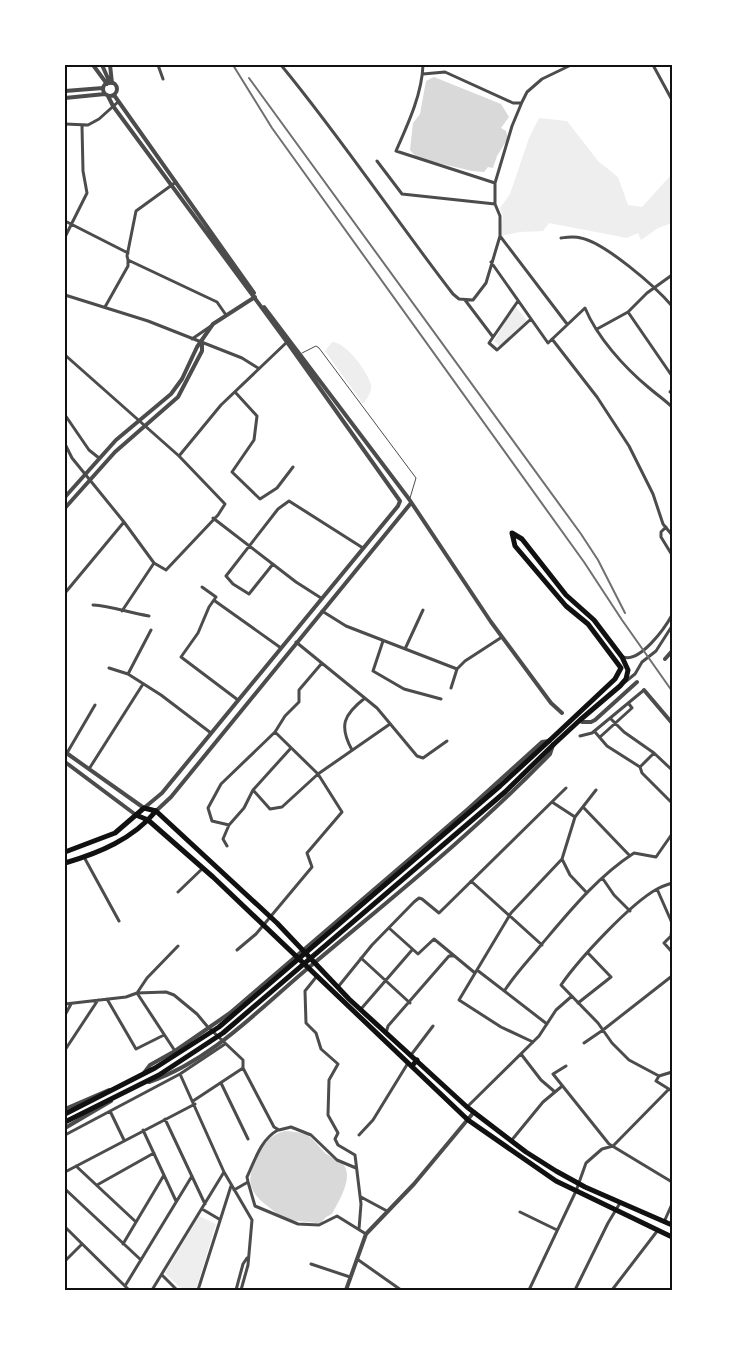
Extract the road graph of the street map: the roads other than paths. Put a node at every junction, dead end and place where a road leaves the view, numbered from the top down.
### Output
1 (93, 65) edge
2 (102, 65) edge
3 (110, 65) edge
4 (158, 65) edge
5 (281, 65) edge
6 (423, 65) edge
7 (571, 65) edge
8 (652, 65) edge
9 (423, 74) junction
10 (163, 80) dead end
11 (110, 83) junction
12 (103, 88) junction
13 (65, 91) edge
14 (106, 95) junction
15 (114, 95) junction
16 (65, 98) edge
17 (672, 100) edge
18 (118, 102) junction
19 (521, 103) junction
20 (113, 106) junction
21 (65, 124) edge
22 (82, 126) junction
23 (377, 161) dead end
24 (176, 182) junction
25 (496, 183) junction
26 (171, 185) junction
27 (495, 204) junction
28 (65, 221) edge
29 (71, 224) junction
30 (500, 236) junction
31 (65, 237) edge
32 (561, 238) dead end
33 (128, 253) junction
34 (128, 260) junction
35 (491, 262) junction
36 (672, 275) edge
37 (655, 288) junction
38 (65, 295) edge
39 (255, 297) junction
40 (465, 300) junction
41 (518, 301) junction
42 (672, 306) edge
43 (104, 307) junction
44 (628, 312) junction
45 (226, 315) junction
46 (531, 319) junction
47 (213, 324) junction
48 (567, 324) junction
49 (597, 329) junction
50 (493, 337) junction
51 (192, 339) junction
52 (552, 339) junction
53 (288, 341) junction
54 (202, 342) junction
55 (300, 354) junction
56 (65, 355) edge
57 (258, 368) junction
58 (672, 376) edge
59 (235, 392) junction
60 (672, 407) edge
61 (65, 415) edge
62 (140, 420) junction
63 (145, 427) junction
64 (65, 444) edge
65 (179, 456) junction
66 (99, 458) junction
67 (293, 467) dead end
68 (85, 473) junction
69 (90, 479) junction
70 (65, 497) edge
71 (410, 501) junction
72 (65, 508) edge
73 (213, 518) junction
74 (124, 522) junction
75 (666, 527) junction
76 (672, 535) edge
77 (249, 546) junction
78 (363, 548) junction
79 (672, 555) edge
80 (154, 563) junction
81 (273, 564) junction
82 (202, 586) dead end
83 (65, 593) edge
84 (322, 598) junction
85 (215, 601) junction
86 (93, 605) dead end
87 (423, 610) dead end
88 (322, 611) junction
89 (122, 612) junction
90 (672, 615) edge
91 (149, 616) dead end
92 (672, 626) edge
93 (151, 630) dead end
94 (502, 637) junction
95 (383, 640) junction
96 (296, 642) junction
97 (281, 648) junction
98 (405, 649) junction
99 (672, 651) edge
100 (622, 657) junction
101 (665, 658) dead end
102 (322, 662) junction
103 (109, 668) dead end
104 (457, 669) junction
105 (128, 674) junction
106 (637, 682) dead end
107 (143, 684) junction
108 (620, 686) junction
109 (451, 688) dead end
110 (644, 690) joint
111 (365, 698) junction
112 (238, 700) junction
113 (440, 700) dead end
114 (629, 704) junction
115 (95, 705) dead end
116 (562, 713) dead end
117 (611, 719) junction
118 (582, 722) dead end
119 (672, 723) edge
120 (390, 724) junction
121 (616, 724) junction
122 (275, 732) junction
123 (594, 732) junction
124 (211, 734) junction
125 (580, 736) dead end
126 (600, 737) junction
127 (549, 740) junction
128 (447, 741) dead end
129 (553, 745) junction
130 (291, 748) junction
131 (352, 750) junction
132 (66, 752) edge
133 (654, 753) junction
134 (76, 760) junction
135 (65, 762) edge
136 (71, 766) junction
137 (640, 767) junction
138 (89, 769) junction
139 (672, 770) edge
140 (318, 774) junction
141 (566, 788) dead end
142 (254, 790) junction
143 (596, 790) dead end
144 (552, 802) junction
145 (672, 804) edge
146 (144, 808) junction
147 (584, 808) junction
148 (156, 811) junction
149 (136, 815) junction
150 (575, 817) junction
151 (148, 820) junction
152 (229, 825) junction
153 (672, 834) edge
154 (227, 846) dead end
155 (65, 852) edge
156 (630, 856) junction
157 (84, 858) junction
158 (562, 859) junction
159 (65, 863) edge
160 (203, 868) junction
161 (603, 879) junction
162 (471, 881) junction
163 (672, 883) edge
164 (657, 889) junction
165 (178, 892) dead end
166 (587, 893) junction
167 (630, 911) junction
168 (269, 916) junction
169 (509, 917) junction
170 (119, 921) dead end
171 (672, 923) edge
172 (263, 924) junction
173 (388, 928) junction
174 (672, 928) edge
175 (542, 945) junction
176 (178, 946) dead end
177 (237, 950) dead end
178 (302, 950) junction
179 (412, 950) junction
180 (672, 952) edge
181 (588, 953) junction
182 (296, 955) junction
183 (453, 956) junction
184 (362, 958) junction
185 (311, 965) junction
186 (476, 971) junction
187 (317, 976) junction
188 (672, 976) edge
189 (385, 980) junction
190 (338, 988) junction
191 (505, 990) junction
192 (137, 993) junction
193 (572, 996) junction
194 (107, 999) junction
195 (98, 1000) junction
196 (71, 1003) junction
197 (410, 1003) junction
198 (578, 1003) junction
199 (65, 1004) edge
200 (361, 1009) junction
201 (65, 1015) edge
202 (547, 1024) junction
203 (433, 1026) dead end
204 (208, 1028) junction
205 (603, 1030) junction
206 (386, 1033) junction
207 (164, 1035) junction
208 (533, 1042) junction
209 (223, 1043) junction
210 (584, 1043) dead end
211 (65, 1050) edge
212 (175, 1052) junction
213 (521, 1054) junction
214 (411, 1055) junction
215 (417, 1060) junction
216 (410, 1065) junction
217 (566, 1066) dead end
218 (243, 1068) junction
219 (672, 1072) edge
220 (180, 1074) junction
221 (143, 1075) junction
222 (659, 1076) junction
223 (221, 1083) junction
224 (120, 1086) junction
225 (562, 1087) junction
226 (128, 1090) junction
227 (670, 1090) edge
228 (555, 1092) junction
229 (194, 1102) junction
230 (467, 1107) junction
231 (65, 1109) edge
232 (110, 1111) junction
233 (474, 1112) junction
234 (65, 1114) edge
235 (166, 1119) junction
236 (468, 1120) junction
237 (65, 1122) edge
238 (65, 1128) edge
239 (143, 1130) junction
240 (278, 1130) junction
241 (65, 1134) edge
242 (358, 1135) dead end
243 (248, 1139) dead end
244 (124, 1140) junction
245 (511, 1141) junction
246 (612, 1146) junction
247 (154, 1154) junction
248 (76, 1166) junction
249 (356, 1168) junction
250 (65, 1172) edge
251 (224, 1172) junction
252 (164, 1175) junction
253 (192, 1176) junction
254 (248, 1182) junction
255 (672, 1182) edge
256 (97, 1184) junction
257 (579, 1184) junction
258 (231, 1185) junction
259 (65, 1189) edge
260 (234, 1190) junction
261 (576, 1191) junction
262 (360, 1197) junction
263 (176, 1201) junction
264 (620, 1203) junction
265 (205, 1204) junction
266 (672, 1204) edge
267 (202, 1209) junction
268 (616, 1210) junction
269 (387, 1211) junction
270 (520, 1212) dead end
271 (219, 1220) junction
272 (136, 1222) junction
273 (664, 1222) junction
274 (672, 1226) edge
275 (65, 1228) edge
276 (359, 1229) junction
277 (557, 1230) junction
278 (658, 1230) junction
279 (366, 1234) junction
280 (672, 1237) edge
281 (82, 1244) junction
282 (123, 1244) junction
283 (356, 1258) junction
284 (141, 1260) junction
285 (65, 1261) edge
286 (311, 1264) dead end
287 (162, 1275) junction
288 (350, 1276) junction
289 (125, 1286) junction
290 (129, 1290) edge
291 (152, 1290) edge
292 (177, 1290) edge
293 (198, 1290) edge
294 (238, 1290) edge
295 (346, 1290) edge
296 (402, 1290) edge
297 (529, 1290) edge
298 (575, 1290) edge
299 (612, 1290) edge

1 - 11 street
2 - 11 street
3 - 11 street
4 - 10 street
5 - 40 street
6 - 9 street
7 - 19 street
8 - 17 street
9 - 19 street
9 - 25 street
11 - 12 street
11 - 15 street
12 - 13 street
12 - 14 street
14 - 15 street
14 - 16 street
14 - 20 street
15 - 18 street
18 - 20 street
18 - 24 street
19 - 25 street
20 - 22 street
20 - 26 street
21 - 22 street
22 - 29 street
23 - 27 street
24 - 26 street
24 - 39 street
25 - 27 street
26 - 33 street
26 - 39 street
27 - 30 street
28 - 29 street
29 - 31 street
29 - 33 street
30 - 35 street
30 - 48 street
32 - 37 street
33 - 34 street
34 - 43 street
34 - 45 street
35 - 40 street
35 - 41 street
36 - 37 street
37 - 42 street
37 - 44 street
38 - 43 street
39 - 45 street
39 - 53 street
40 - 50 street
41 - 46 street
41 - 50 street
43 - 51 street
44 - 49 street
44 - 58 street
45 - 47 street
46 - 50 street
46 - 52 street
47 - 51 street
47 - 54 street
48 - 49 street
48 - 52 street
49 - 60 street
51 - 54 street
52 - 75 street
53 - 55 street
53 - 57 street
53 - 78 street
54 - 57 street
54 - 62 street
54 - 63 street
55 - 71 street
55 - 71 lane
56 - 62 street
57 - 59 street
59 - 65 street
59 - 67 street
61 - 66 street
62 - 63 street
62 - 66 street
63 - 65 street
63 - 69 street
64 - 68 street
65 - 73 street
66 - 68 street
68 - 69 street
68 - 70 street
69 - 72 street
69 - 74 street
71 - 88 street
71 - 94 street
73 - 77 street
73 - 80 street
74 - 80 street
74 - 83 street
75 - 76 street
75 - 79 street
77 - 78 street
77 - 81 street
77 - 81 street
78 - 84 street
80 - 89 street
81 - 84 street
82 - 85 street
84 - 97 street
85 - 97 street
85 - 112 street
86 - 89 street
87 - 98 street
88 - 95 street
88 - 96 street
89 - 91 street
90 - 100 street
92 - 108 street
93 - 105 street
94 - 104 street
94 - 116 street
95 - 98 street
95 - 113 street
96 - 102 street
96 - 148 street
97 - 112 street
98 - 104 street
99 - 101 street
100 - 108 main road
100 - 127 main road
102 - 111 street
102 - 122 street
103 - 105 street
104 - 109 street
105 - 107 street
106 - 118 street
107 - 124 street
107 - 138 street
108 - 129 main road
110 - 114 street
110 - 119 street
111 - 120 street
111 - 131 street
112 - 124 street
114 - 117 street
114 - 121 street
115 - 132 street
117 - 121 street
117 - 123 street
120 - 128 street
120 - 131 street
121 - 126 street
121 - 133 street
122 - 130 street
122 - 152 street
123 - 125 street
123 - 126 street
124 - 146 street
126 - 137 street
127 - 178 street
127 - 221 main road
129 - 185 street
129 - 226 main road
130 - 140 street
130 - 142 street
131 - 140 street
132 - 134 street
133 - 137 street
133 - 139 street
134 - 136 street
134 - 138 street
135 - 136 street
136 - 149 street
137 - 145 street
138 - 146 street
140 - 142 street
140 - 168 street
141 - 144 street
142 - 152 street
143 - 147 street
144 - 150 street
144 - 162 street
146 - 148 main road
146 - 149 main road
147 - 150 street
147 - 156 street
148 - 151 main road
148 - 168 main road
149 - 151 main road
149 - 155 main road
150 - 158 street
151 - 157 main road
151 - 160 main road
152 - 154 street
153 - 156 street
156 - 161 street
157 - 159 main road
157 - 170 street
158 - 166 street
158 - 169 street
160 - 165 street
160 - 172 main road
161 - 166 street
161 - 167 street
162 - 169 street
162 - 173 street
163 - 164 street
164 - 167 street
164 - 171 street
166 - 175 street
167 - 181 street
168 - 172 street
168 - 178 main road
169 - 175 street
169 - 186 street
172 - 177 street
172 - 182 main road
173 - 179 street
173 - 184 street
174 - 180 street
175 - 191 street
176 - 192 street
178 - 182 street
178 - 185 main road
179 - 183 street
179 - 189 street
181 - 193 street
181 - 198 street
182 - 185 main road
182 - 204 street
183 - 186 street
183 - 197 street
184 - 189 street
184 - 190 street
185 - 187 main road
185 - 190 main road
185 - 209 street
186 - 191 street
186 - 208 street
187 - 216 main road
187 - 249 street
188 - 205 street
189 - 197 street
189 - 200 street
190 - 200 main road
191 - 202 street
192 - 194 street
192 - 204 street
192 - 207 street
193 - 198 street
193 - 202 street
194 - 195 street
194 - 207 street
195 - 196 street
195 - 211 street
196 - 199 street
196 - 201 street
197 - 206 street
198 - 205 street
200 - 206 main road
202 - 208 street
203 - 214 street
204 - 209 street
204 - 212 street
205 - 210 street
205 - 222 street
206 - 214 main road
207 - 212 street
208 - 213 street
209 - 218 street
209 - 220 street
209 - 226 street
212 - 221 street
213 - 228 street
213 - 230 street
214 - 215 main road
215 - 216 main road
215 - 230 main road
216 - 236 main road
216 - 242 street
217 - 225 street
218 - 223 street
218 - 240 street
219 - 222 street
220 - 229 street
220 - 232 street
221 - 224 main road
222 - 227 street
223 - 229 street
223 - 243 street
224 - 231 street
224 - 234 main road
225 - 228 street
225 - 246 street
226 - 237 main road
226 - 238 street
227 - 246 street
228 - 245 street
229 - 235 street
229 - 251 street
230 - 233 main road
232 - 241 street
232 - 244 street
233 - 236 street
233 - 245 main road
235 - 239 street
235 - 253 street
236 - 261 main road
236 - 269 street
239 - 244 street
239 - 247 street
240 - 249 street
240 - 254 street
244 - 248 street
245 - 257 main road
246 - 255 street
246 - 257 street
247 - 252 street
247 - 256 street
248 - 250 street
248 - 256 street
249 - 262 street
251 - 258 street
251 - 265 street
252 - 263 street
252 - 272 street
253 - 263 street
253 - 265 street
254 - 260 street
254 - 276 street
256 - 272 street
257 - 261 street
257 - 264 main road
258 - 260 street
258 - 271 street
259 - 282 street
260 - 294 street
261 - 268 main road
261 - 277 street
262 - 269 street
262 - 276 street
263 - 284 street
264 - 268 street
264 - 273 main road
265 - 267 street
266 - 273 street
267 - 271 street
267 - 287 street
268 - 278 main road
268 - 298 street
269 - 279 street
270 - 277 street
271 - 293 street
272 - 282 street
273 - 274 main road
275 - 281 street
276 - 279 street
277 - 297 street
278 - 280 main road
278 - 299 street
279 - 283 street
281 - 285 street
281 - 289 street
282 - 284 street
283 - 288 street
283 - 296 street
284 - 289 street
286 - 288 street
287 - 291 street
287 - 292 street
288 - 295 street
289 - 290 street

